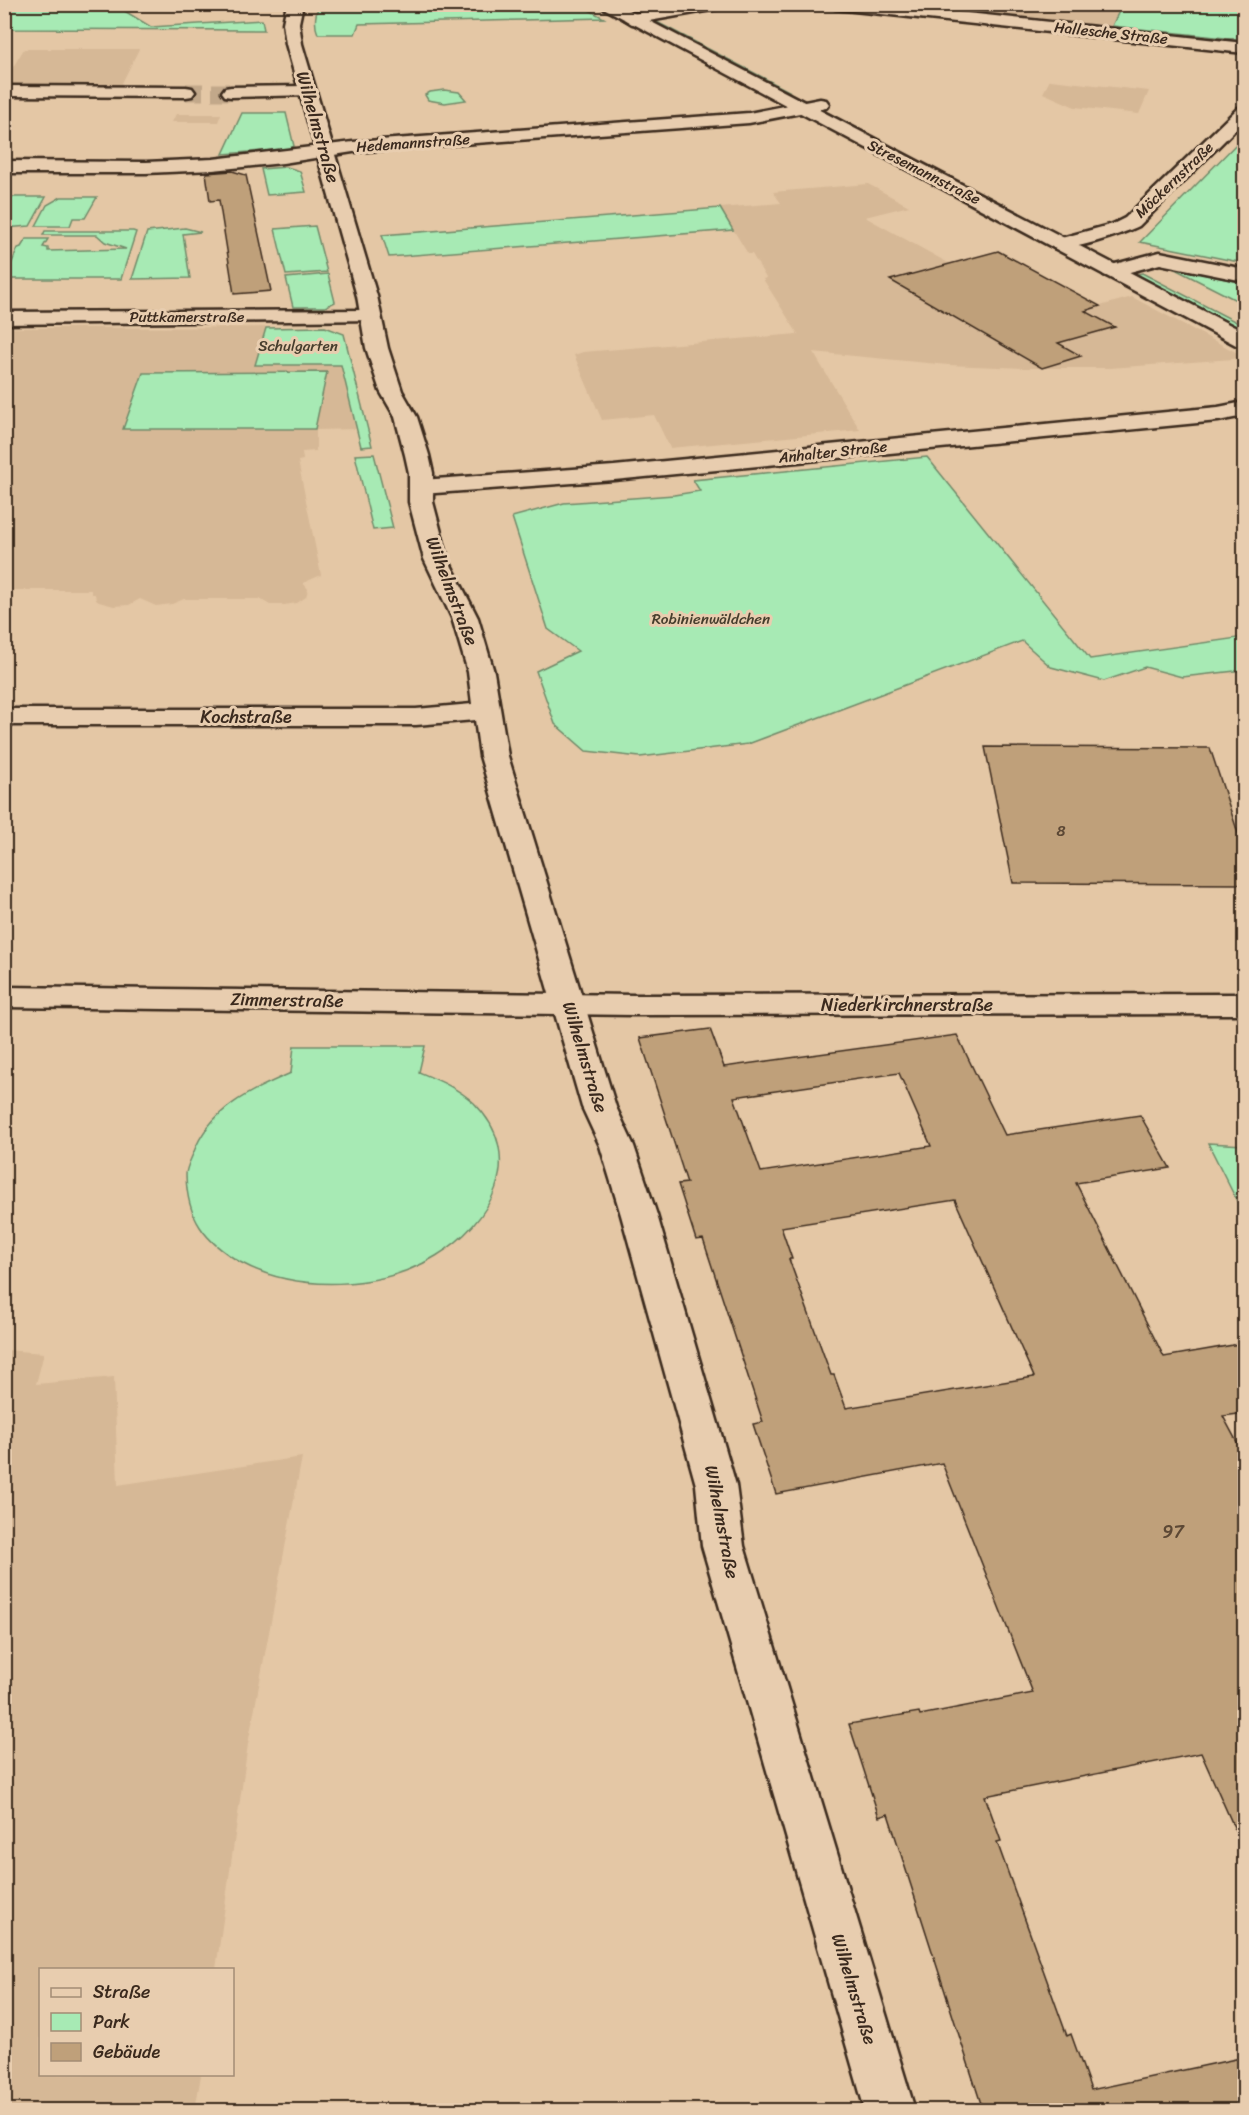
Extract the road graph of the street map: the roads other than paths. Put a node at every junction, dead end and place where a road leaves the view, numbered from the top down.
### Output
1 (294, 4) edge
2 (604, 4) edge
3 (717, 4) edge
4 (835, 4) edge
5 (636, 13) edge
6 (1245, 48) edge
7 (4, 91) edge
8 (307, 91) junction
9 (186, 92) tunnel mouth
10 (231, 92) tunnel mouth
11 (811, 106) junction
12 (1245, 112) edge
13 (325, 152) junction
14 (4, 167) edge
15 (1082, 238) junction
16 (1061, 244) junction
17 (1132, 265) junction
18 (1111, 271) junction
19 (1245, 275) edge
20 (370, 316) junction
21 (4, 318) edge
22 (1245, 322) edge
23 (1245, 340) edge
24 (1245, 409) edge
25 (422, 487) junction
26 (488, 711) junction
27 (4, 717) edge
28 (4, 997) edge
29 (568, 1004) junction
30 (1245, 1004) edge
31 (890, 2110) edge

1 - 8 main road, Wilhelmstraße
2 - 5 main road, Stresemannstraße
3 - 5 main road
4 - 6 main road, Hallesche Straße
5 - 11 main road, Stresemannstraße
7 - 9 main road
8 - 10 main road
8 - 13 main road, Wilhelmstraße
11 - 13 main road, Hedemannstraße
11 - 15 main road, Stresemannstraße
11 - 16 main road, Stresemannstraße
12 - 15 main road, Möckernstraße
13 - 14 main road, Hedemannstraße
13 - 20 main road, Wilhelmstraße
15 - 16 main road, Möckernstraße
15 - 17 main road, Stresemannstraße
16 - 18 main road, Stresemannstraße
17 - 18 main road
17 - 19 main road
17 - 22 main road, Stresemannstraße
18 - 23 main road, Stresemannstraße
20 - 21 main road, Puttkamerstraße
20 - 25 main road, Wilhelmstraße
24 - 25 main road, Anhalter Straße
25 - 26 main road, Wilhelmstraße
26 - 27 main road, Kochstraße
26 - 29 main road, Wilhelmstraße
28 - 29 main road, Zimmerstraße
29 - 30 main road, Niederkirchnerstraße
29 - 31 main road, Wilhelmstraße

